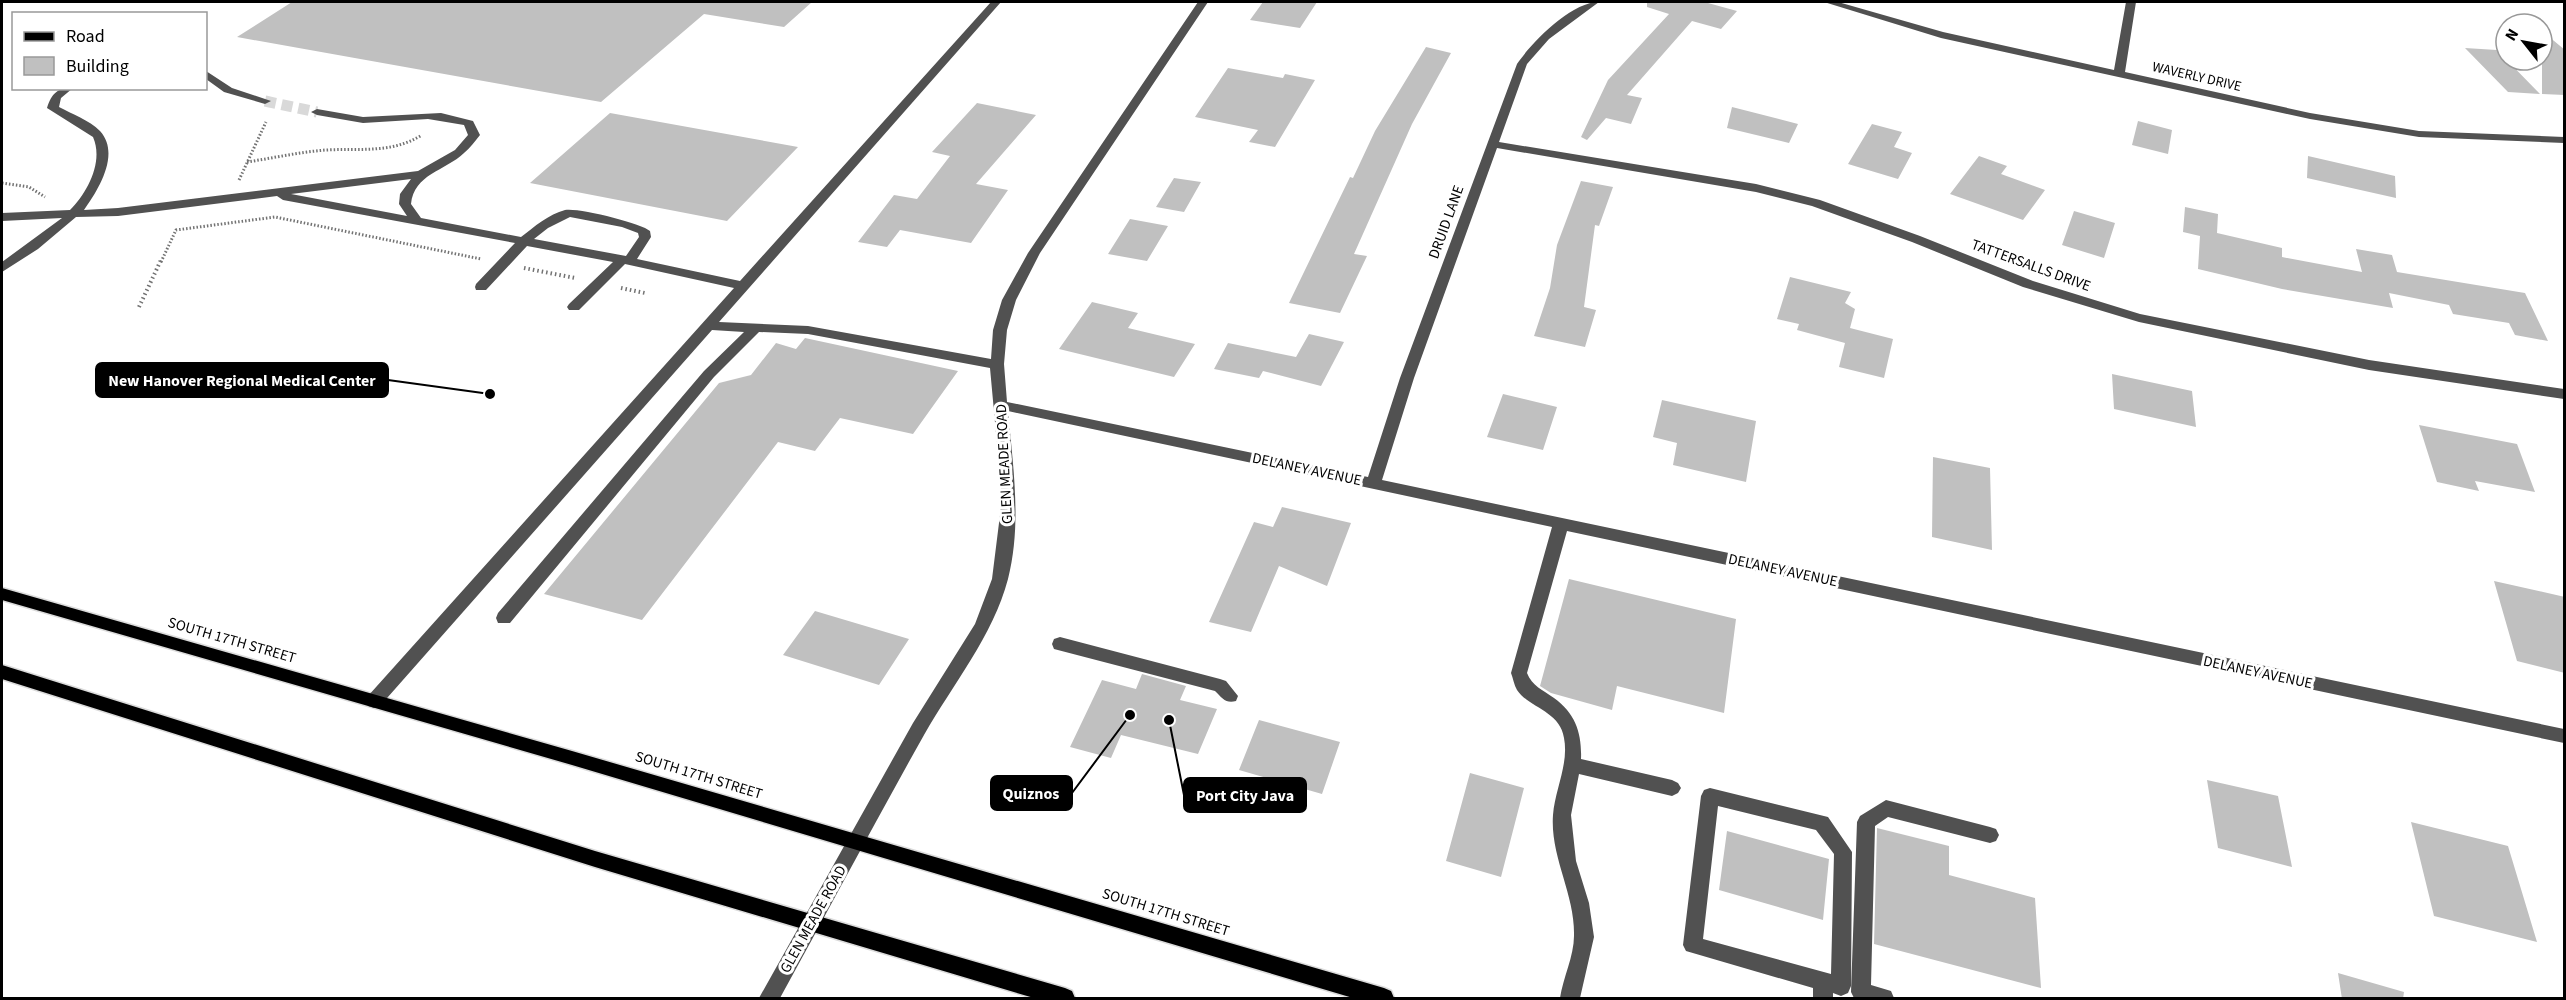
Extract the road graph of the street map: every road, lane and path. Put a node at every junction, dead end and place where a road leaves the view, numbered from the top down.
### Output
1 (996, 2) edge
2 (1203, 2) edge
3 (1594, 2) edge
4 (1829, 2) edge
5 (2131, 2) edge
6 (2119, 74) junction
7 (207, 75) edge
8 (65, 90) edge
9 (266, 101) tunnel mouth
10 (317, 112) tunnel mouth
11 (447, 115) junction
12 (266, 122) dead end
13 (2565, 140) edge
14 (1492, 144) junction
15 (247, 162) junction
16 (421, 174) junction
17 (2, 183) edge
18 (267, 193) junction
19 (230, 198) junction
20 (74, 213) junction
21 (37, 215) junction
22 (2, 217) edge
23 (417, 220) junction
24 (219, 224) junction
25 (524, 241) junction
26 (625, 261) junction
27 (503, 264) junction
28 (2, 268) edge
29 (598, 283) junction
30 (742, 286) junction
31 (481, 287) dead end
32 (645, 293) dead end
33 (139, 307) dead end
34 (574, 307) dead end
35 (708, 326) junction
36 (755, 329) junction
37 (997, 364) junction
38 (2565, 393) edge
39 (1001, 405) junction
40 (1374, 483) junction
41 (1562, 524) junction
42 (2, 594) edge
43 (504, 618) dead end
44 (1060, 644) dead end
45 (2, 672) edge
46 (1230, 696) dead end
47 (374, 701) junction
48 (2565, 736) edge
49 (1572, 765) junction
50 (1672, 788) dead end
51 (1990, 835) dead end
52 (855, 842) junction
53 (811, 922) junction
54 (1823, 990) edge
55 (769, 999) edge
56 (1065, 999) edge
57 (1384, 999) edge
58 (1570, 999) edge
59 (1884, 999) edge

1 - 30 street
2 - 37 street, GLEN MEADE ROAD
3 - 14 street, DRUID LANE
4 - 6 street, WAVERLY DRIVE
5 - 6 street
6 - 13 street, WAVERLY DRIVE
7 - 9 street
8 - 20 street
10 - 11 street
11 - 15 path
11 - 16 street
12 - 15 path
14 - 38 street, TATTERSALLS DRIVE
14 - 40 street, DRUID LANE
15 - 19 path
16 - 18 street
16 - 23 street
17 - 21 path
18 - 19 street
18 - 23 street
19 - 20 street
19 - 24 path
20 - 21 street
20 - 28 street
21 - 22 street
23 - 25 street
24 - 27 path
24 - 33 path
25 - 26 street
25 - 26 street
25 - 27 street
26 - 29 street
26 - 30 street
27 - 29 path
27 - 31 street
29 - 32 path
29 - 34 street
30 - 35 street
35 - 36 street
35 - 47 street
36 - 37 street
36 - 43 street
37 - 39 street, GLEN MEADE ROAD
39 - 40 street, DELANEY AVENUE
39 - 52 street, GLEN MEADE ROAD
40 - 41 street, DELANEY AVENUE
41 - 48 street, DELANEY AVENUE
41 - 49 street
42 - 47 main road, SOUTH 17TH STREET
44 - 46 street
45 - 53 main road
47 - 52 main road, SOUTH 17TH STREET
49 - 50 street
49 - 58 street
51 - 59 street
52 - 53 street, GLEN MEADE ROAD
52 - 57 main road, SOUTH 17TH STREET
53 - 55 street, GLEN MEADE ROAD
53 - 56 main road
54 - 54 street

